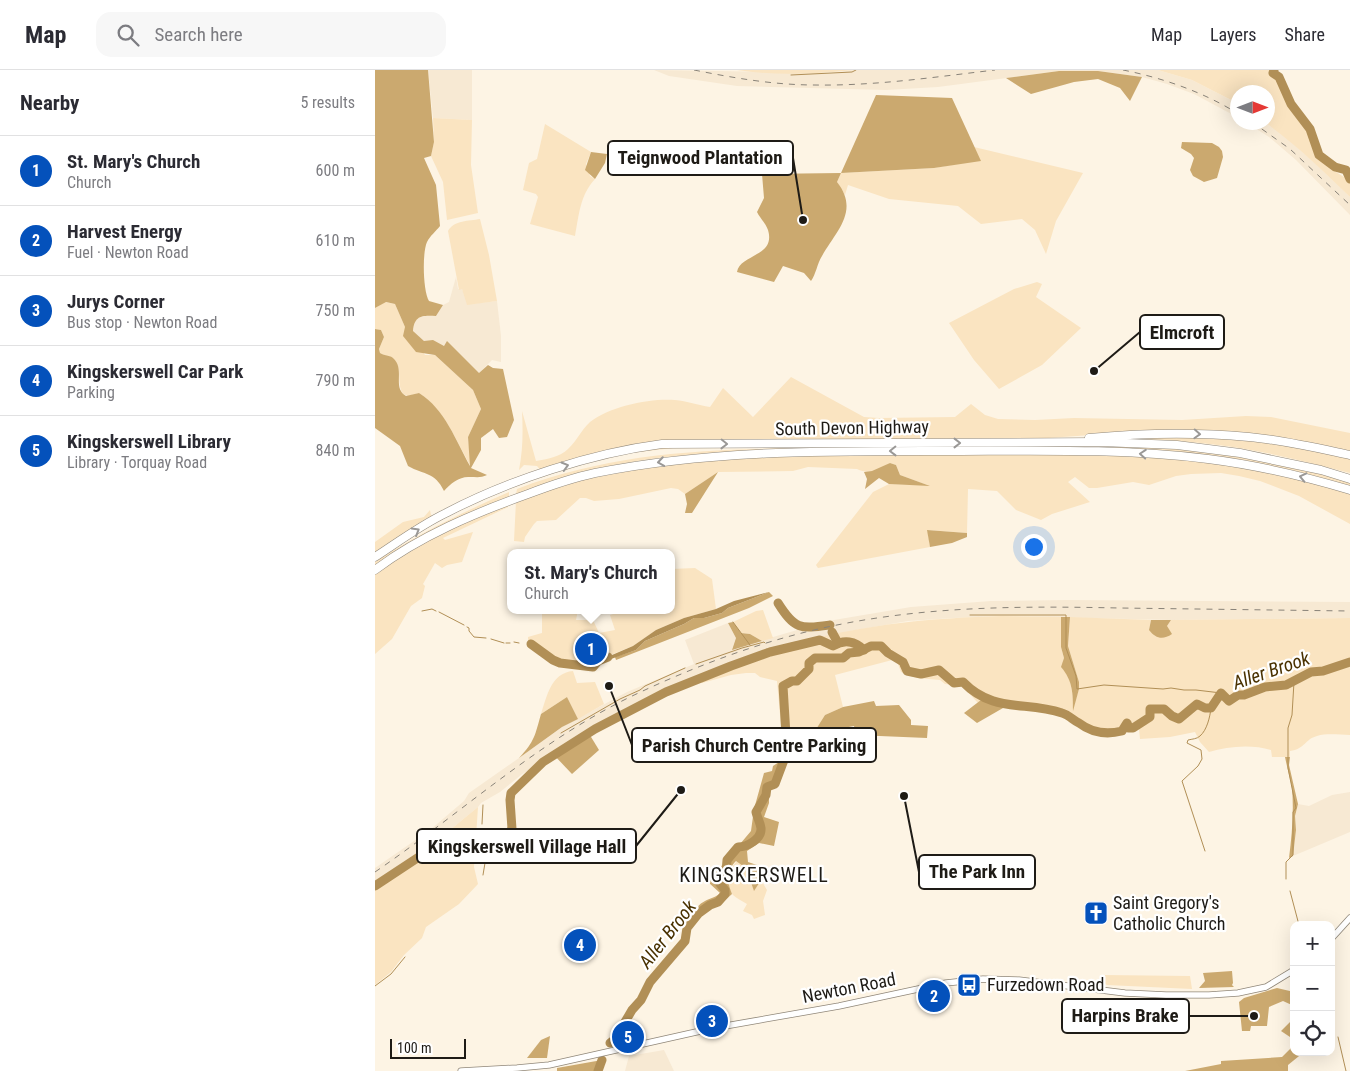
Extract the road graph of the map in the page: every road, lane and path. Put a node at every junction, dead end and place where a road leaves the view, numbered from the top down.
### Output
1 (1039, 442) junction
2 (1350, 455) edge
3 (1350, 479) edge
4 (1350, 490) edge
5 (375, 557) edge
6 (375, 570) edge
7 (1350, 918) edge
8 (1335, 935) edge
9 (1290, 973) edge
10 (461, 1071) edge

1 -> 2 highway
1 - 3 highway, South Devon Highway
5 -> 1 highway, South Devon Highway
4 -> 6 highway, South Devon Highway
7 - 8 street
9 - 10 street, Newton Road

